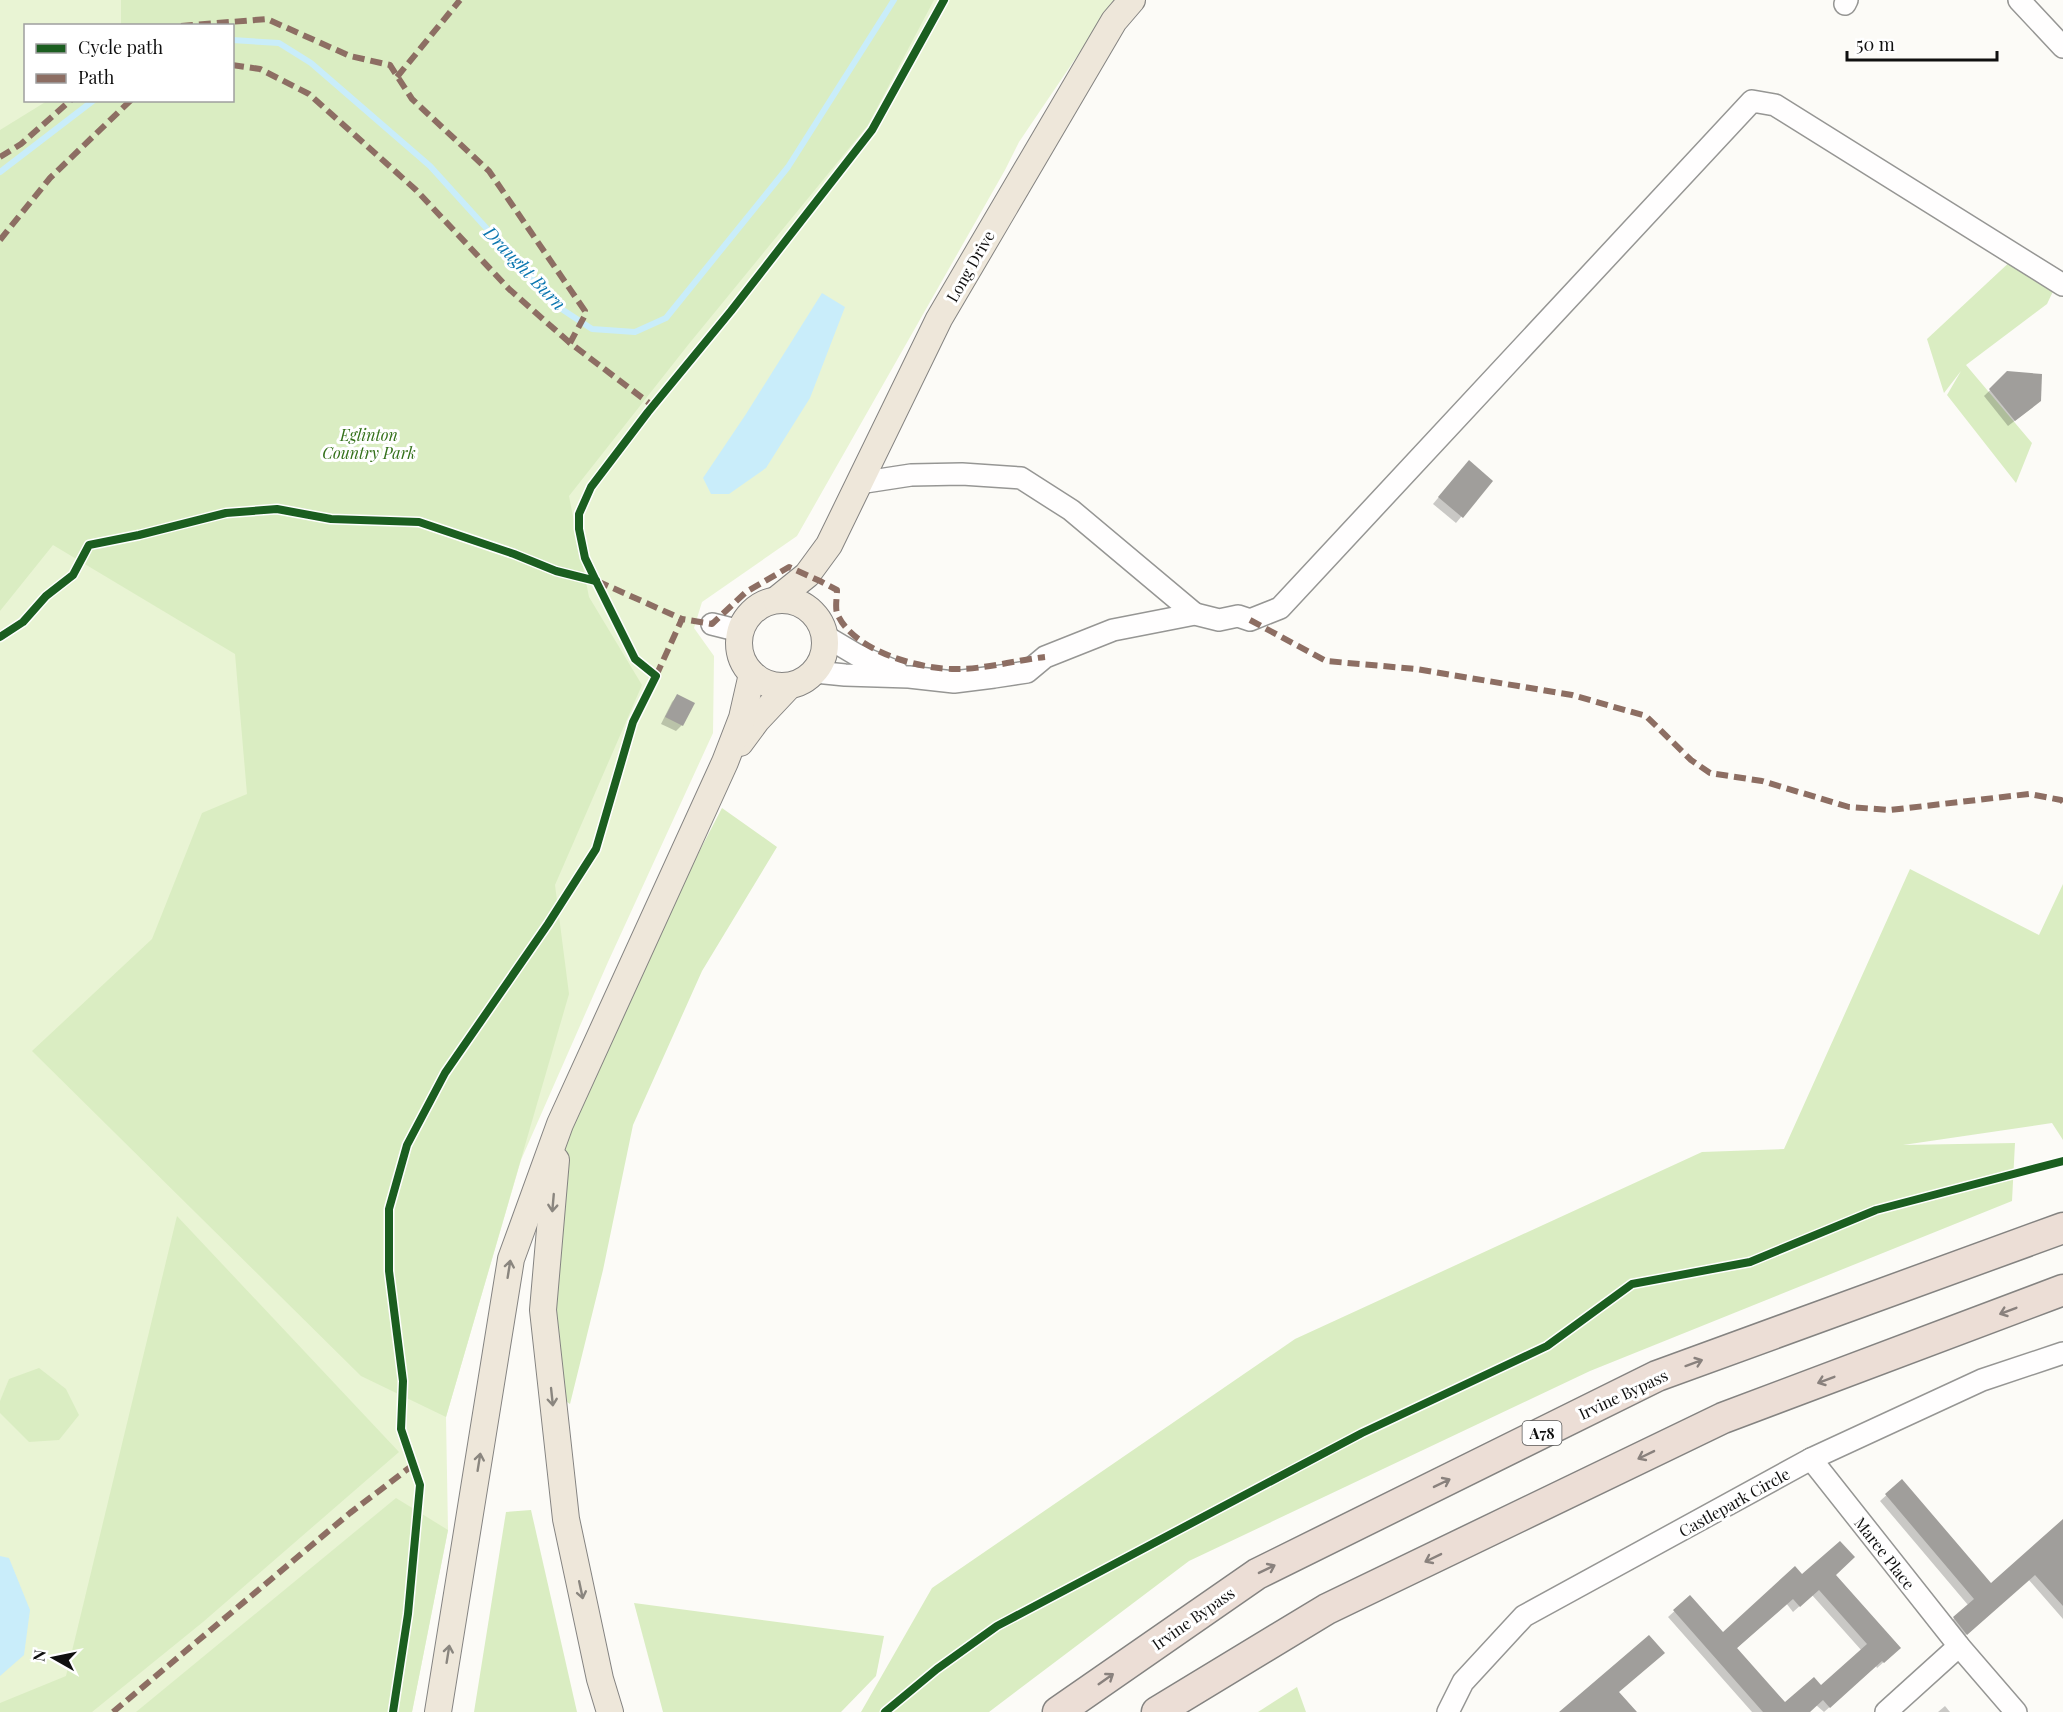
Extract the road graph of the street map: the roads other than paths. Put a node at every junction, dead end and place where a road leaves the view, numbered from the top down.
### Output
1 (1132, 0) edge
2 (2019, 0) edge
3 (2063, 47) edge
4 (2063, 285) edge
5 (859, 483) junction
6 (829, 544) junction
7 (776, 600) junction
8 (1195, 614) junction
9 (712, 624) dead end
10 (821, 626) junction
11 (741, 631) junction
12 (815, 672) junction
13 (752, 674) junction
14 (909, 677) junction
15 (789, 686) junction
16 (725, 762) junction
17 (560, 1124) junction
18 (2063, 1228) edge
19 (2063, 1290) edge
20 (2063, 1353) edge
21 (1811, 1459) junction
22 (1959, 1646) junction
23 (438, 1712) edge
24 (610, 1712) edge
25 (1058, 1712) edge
26 (1157, 1712) edge
27 (1448, 1712) edge
28 (1886, 1712) edge
29 (2016, 1712) edge

1 - 5 main road, Long Drive
2 - 3 street
4 - 8 street
5 - 6 main road, Long Drive
5 - 8 street
6 - 7 main road, Long Drive
6 - 10 main road, Long Drive
7 - 10 main road
7 - 11 main road
8 - 14 street
9 - 11 street
10 - 12 main road
10 - 14 street
11 - 13 main road
12 - 14 street
12 - 15 main road
13 - 15 main road
13 - 16 main road
15 - 16 main road
16 - 17 main road
23 -> 17 main road
17 -> 24 main road
25 -> 18 highway, Irvine Bypass / A78
19 -> 26 highway
20 - 21 street, Castlepark Circle
21 - 22 street, Maree Place
21 - 27 street, Castlepark Circle
22 - 28 street
22 - 29 street, Maree Place

